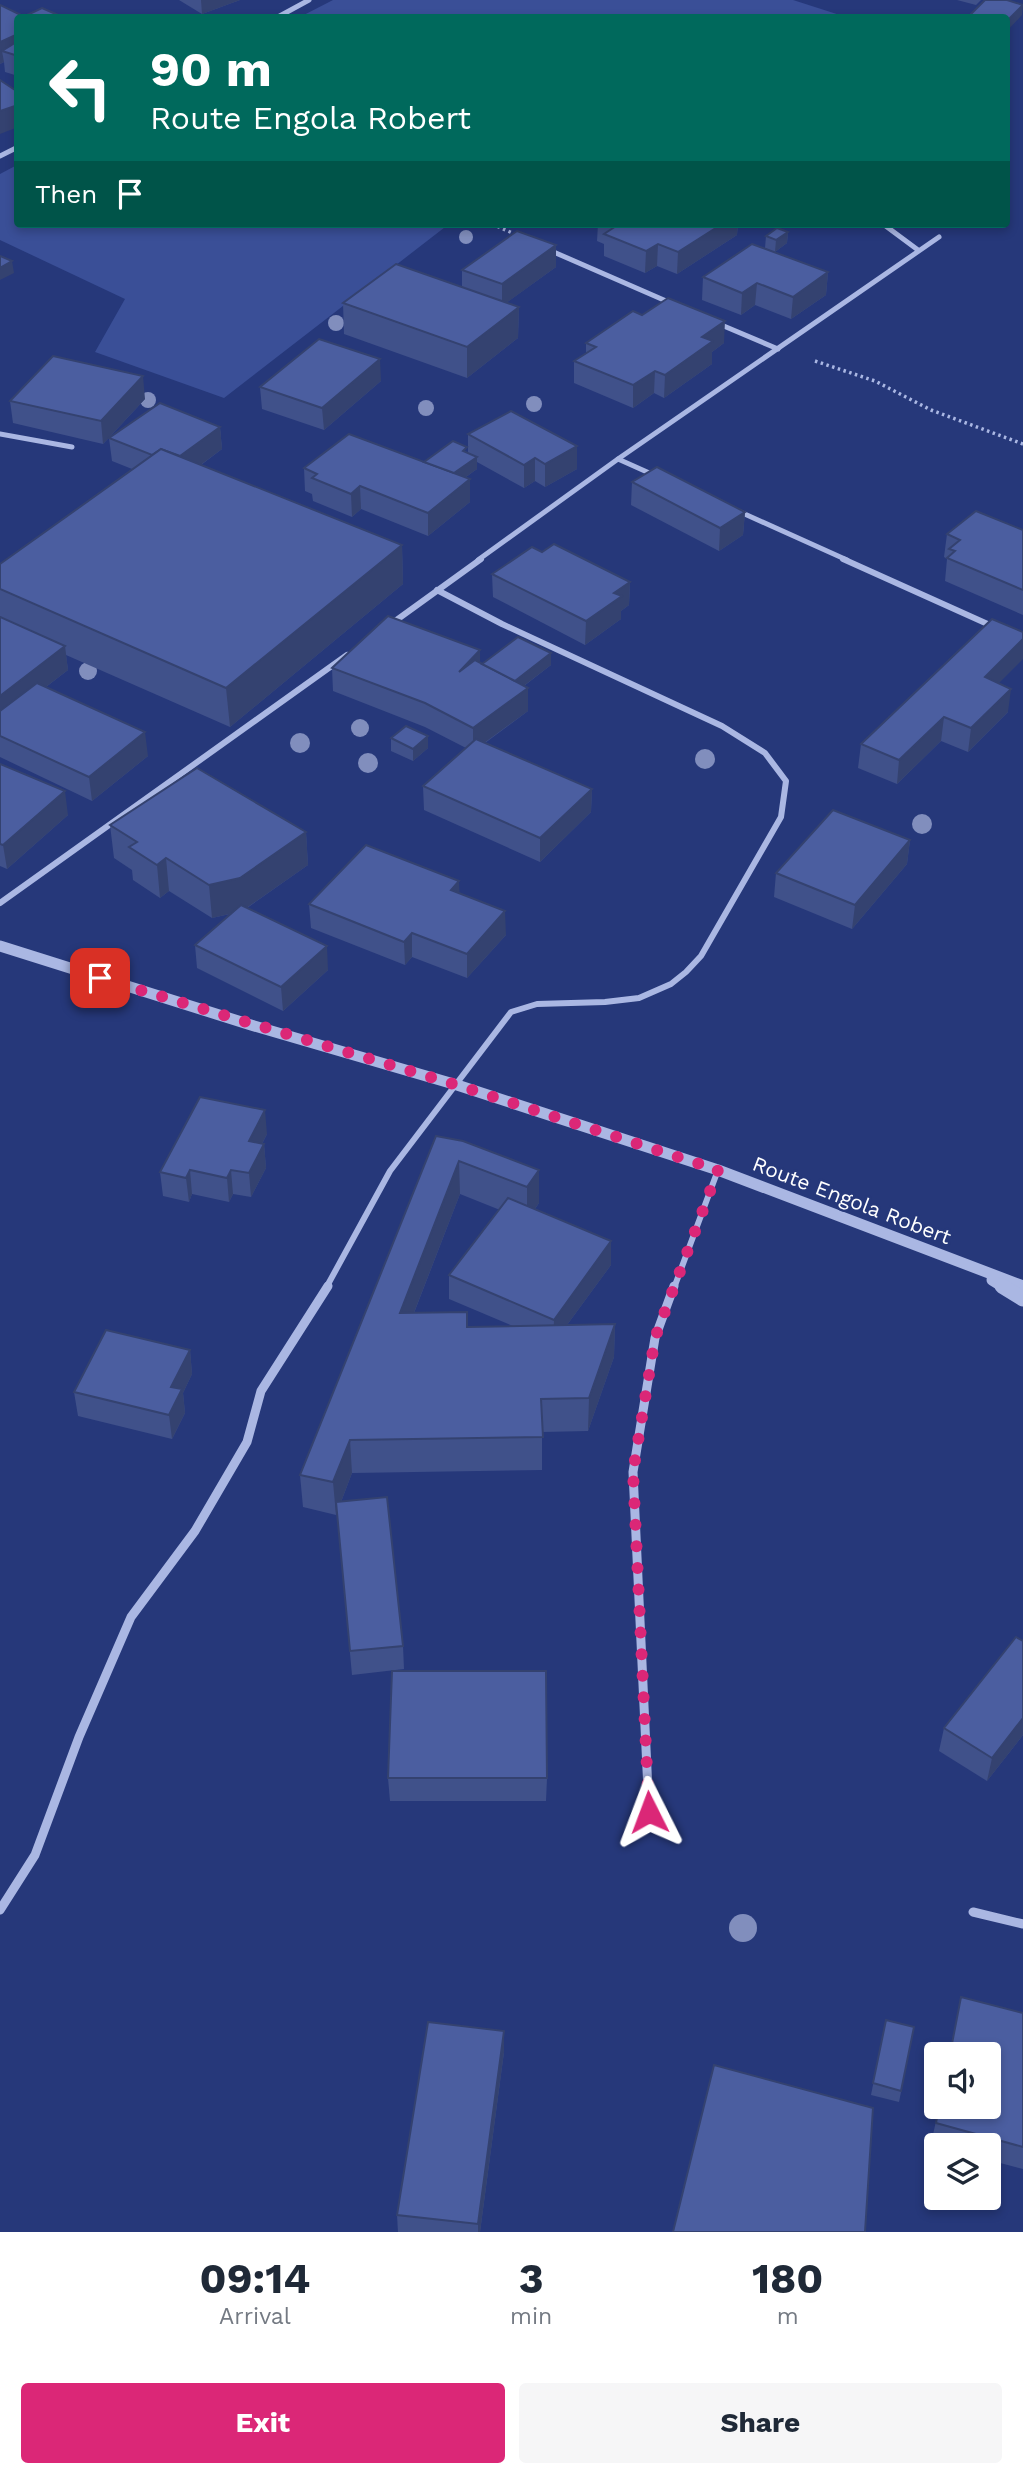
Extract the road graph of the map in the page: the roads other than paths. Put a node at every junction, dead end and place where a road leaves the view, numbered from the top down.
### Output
1 (309, 0) edge
2 (283, 14) edge
3 (888, 228) edge
4 (939, 237) dead end
5 (529, 241) edge
6 (918, 250) junction
7 (681, 308) edge
8 (718, 323) edge
9 (778, 349) junction
10 (0, 434) edge
11 (72, 447) dead end
12 (618, 459) junction
13 (668, 481) edge
14 (732, 508) edge
15 (437, 590) junction
16 (992, 626) edge
17 (380, 631) edge
18 (357, 648) edge
19 (0, 903) edge
20 (0, 946) edge
21 (457, 1085) junction
22 (718, 1170) junction
23 (968, 1265) junction
24 (1023, 1286) edge
25 (1023, 1299) edge
26 (649, 1812) dead end
27 (0, 1910) edge
28 (973, 1912) dead end
29 (1023, 1923) edge

1 - 2 street
3 - 6 street
4 - 6 street
5 - 7 street
6 - 9 street
8 - 9 street
9 - 12 street
10 - 11 street
12 - 13 street
12 - 15 street
14 - 16 street
15 - 17 street
15 - 21 street
18 - 19 street
20 - 21 street, Route Engola Robert
21 - 22 street, Route Engola Robert
21 - 27 street
22 - 23 street, Route Engola Robert
22 - 26 street
23 - 24 street, Route Engola Robert
23 - 25 street, Route Engola Robert
28 - 29 street

